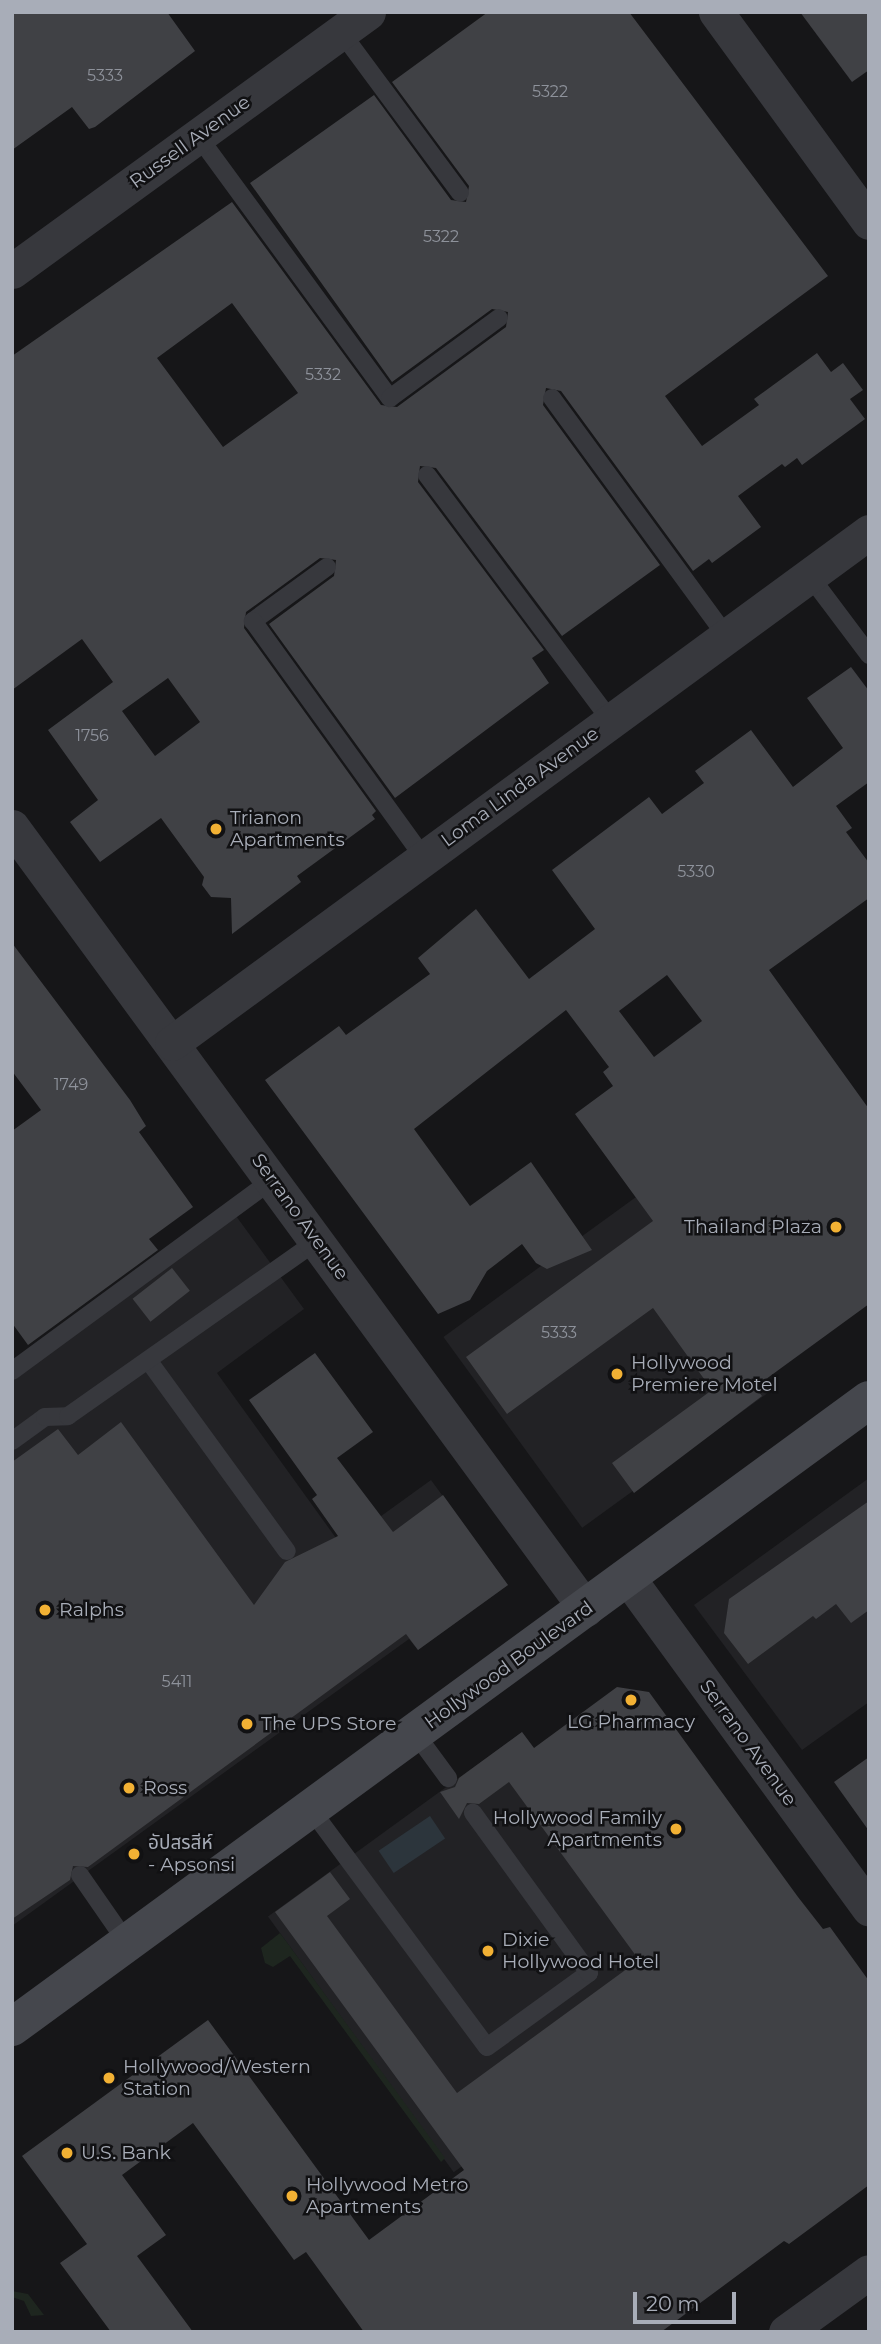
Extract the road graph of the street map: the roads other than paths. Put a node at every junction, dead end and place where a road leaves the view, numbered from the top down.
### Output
1 (716, 12) edge
2 (354, 22) edge
3 (198, 136) junction
4 (460, 193) dead end
5 (867, 214) edge
6 (12, 271) edge
7 (499, 318) dead end
8 (551, 398) dead end
9 (427, 475) dead end
10 (869, 532) edge
11 (327, 567) dead end
12 (809, 575) junction
13 (726, 636) junction
14 (869, 655) edge
15 (611, 721) junction
16 (12, 827) edge
17 (424, 858) junction
18 (172, 1043) junction
19 (272, 1180) junction
20 (317, 1241) junction
21 (148, 1360) junction
22 (12, 1371) edge
23 (869, 1400) edge
24 (12, 1441) edge
25 (287, 1551) dead end
26 (628, 1578) junction
27 (586, 1609) junction
28 (415, 1733) junction
29 (448, 1778) dead end
30 (310, 1808) junction
31 (473, 1813) dead end
32 (80, 1875) dead end
33 (869, 1909) edge
34 (127, 1942) junction
35 (12, 2027) edge
36 (869, 2272) edge
37 (786, 2332) edge

1 - 5 street
2 - 3 street, Russell Avenue
2 - 4 lane
3 - 6 street, Russell Avenue
3 - 7 lane
8 - 13 lane
9 - 15 lane
10 - 12 street, Loma Linda Avenue
11 - 17 lane
12 - 13 street, Loma Linda Avenue
12 - 14 lane
13 - 15 street, Loma Linda Avenue
15 - 17 street, Loma Linda Avenue
16 - 18 street, Serrano Avenue
17 - 18 street, Loma Linda Avenue
18 - 19 street, Serrano Avenue
19 - 20 street, Serrano Avenue
19 - 22 lane
20 - 21 lane
20 - 27 street, Serrano Avenue
21 - 24 lane
21 - 25 lane
23 - 26 main road, Hollywood Boulevard
26 - 27 main road, Hollywood Boulevard
26 - 33 street, Serrano Avenue
27 - 28 main road, Hollywood Boulevard
28 - 29 lane
28 - 30 main road, Hollywood Boulevard
30 - 31 lane
30 - 34 main road, Hollywood Boulevard
32 - 34 lane
34 - 35 main road, Hollywood Boulevard
36 - 37 street

